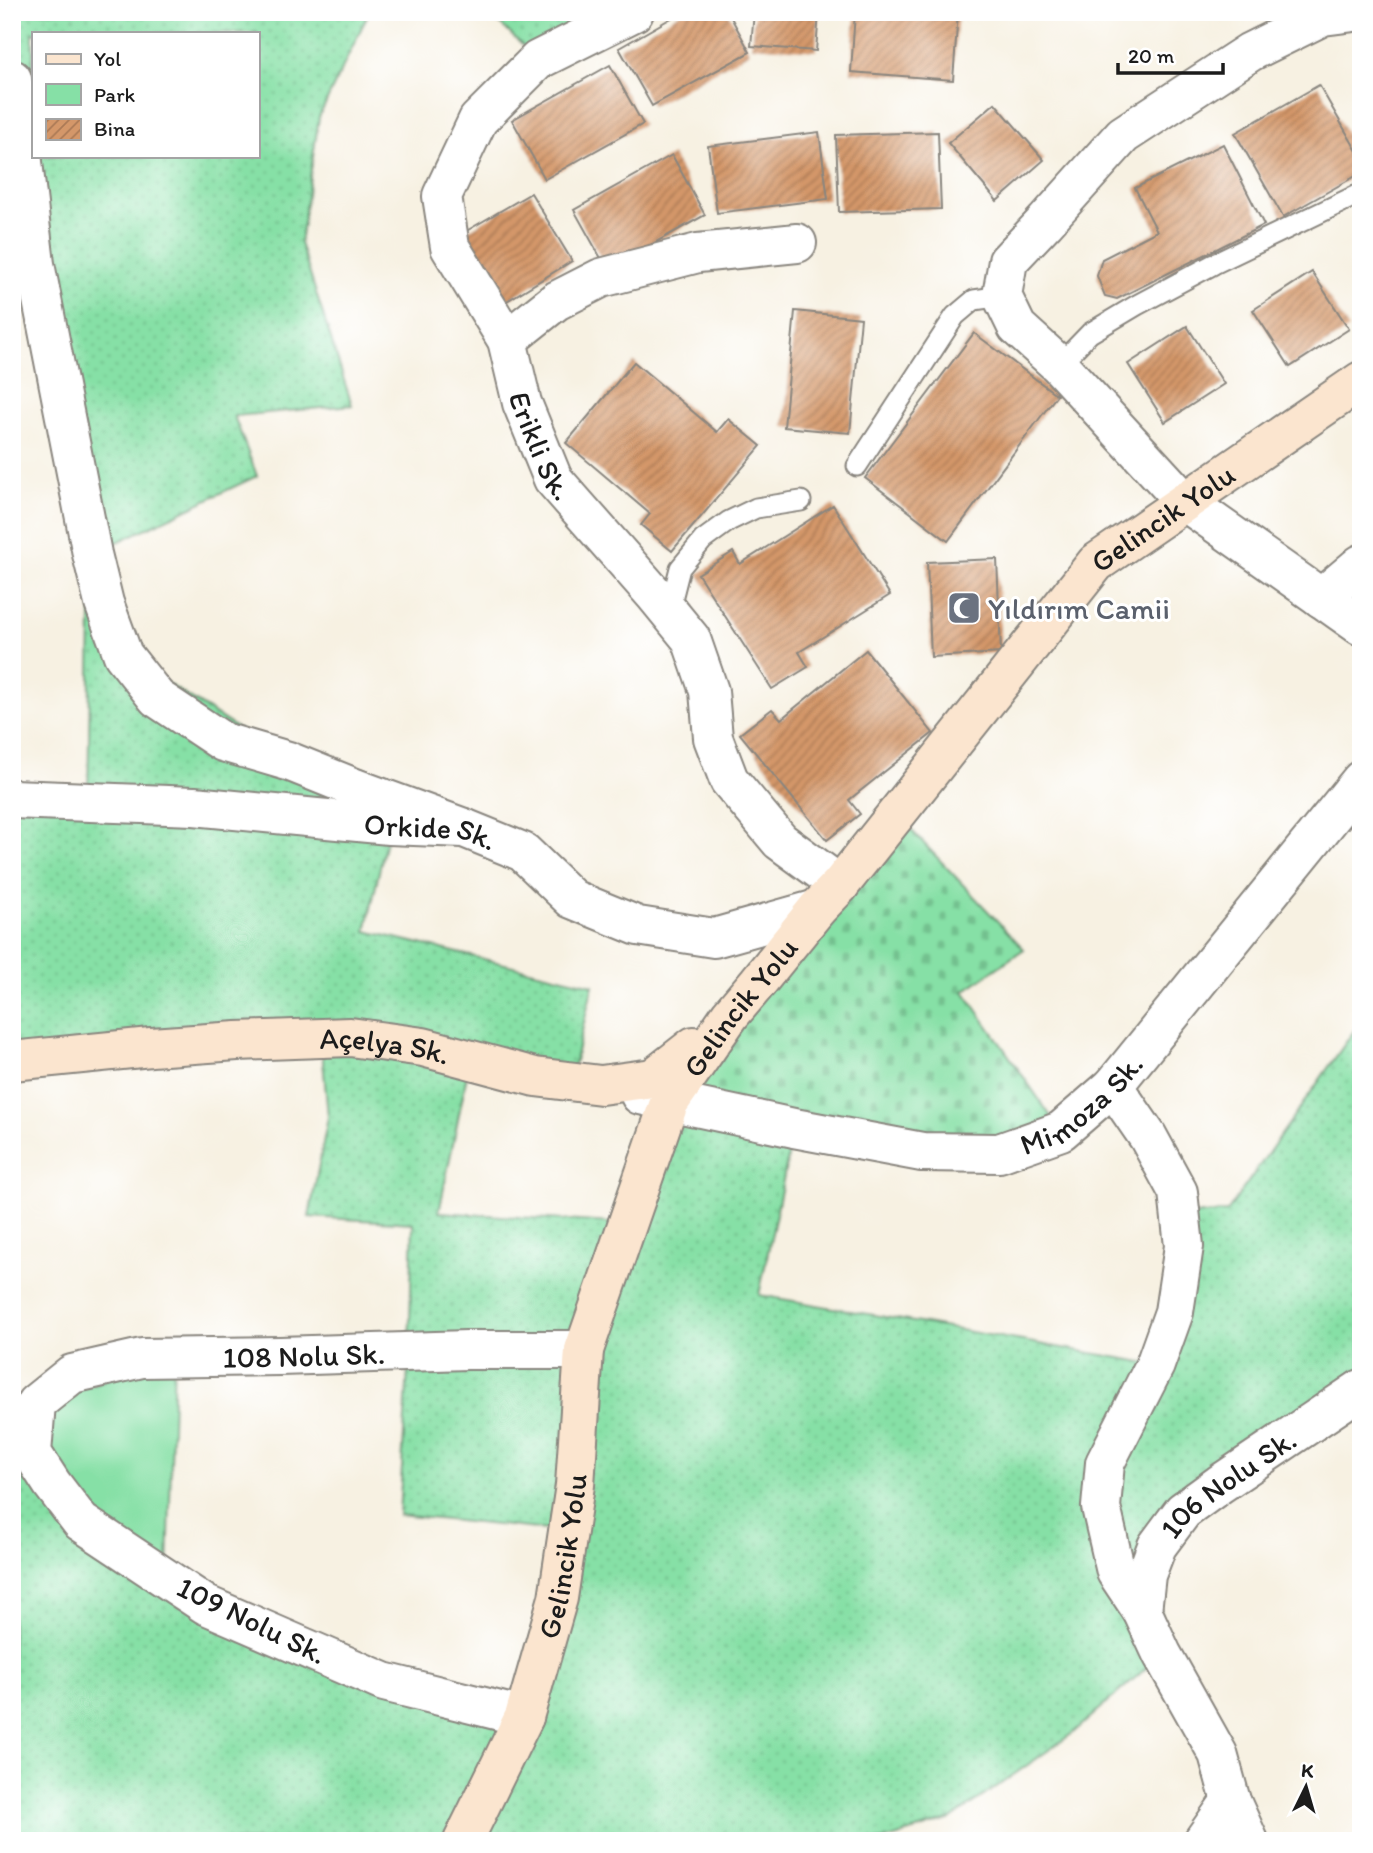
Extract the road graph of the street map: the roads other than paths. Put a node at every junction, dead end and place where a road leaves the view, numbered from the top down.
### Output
1 (634, 12) edge
2 (1354, 12) edge
3 (12, 79) edge
4 (1361, 193) edge
5 (797, 243) dead end
6 (23, 267) edge
7 (1002, 296) junction
8 (506, 340) junction
9 (1059, 365) junction
10 (1361, 380) edge
11 (857, 466) dead end
12 (801, 501) dead end
13 (1184, 502) junction
14 (1361, 564) edge
15 (1321, 598) junction
16 (669, 611) junction
17 (1361, 626) edge
18 (1361, 780) edge
19 (12, 799) edge
20 (464, 828) junction
21 (828, 897) junction
22 (730, 1015) junction
23 (12, 1061) edge
24 (601, 1085) junction
25 (1113, 1086) junction
26 (669, 1103) junction
27 (584, 1350) junction
28 (1361, 1389) edge
29 (36, 1403) joint
30 (1142, 1611) junction
31 (524, 1717) junction
32 (1231, 1801) junction
33 (463, 1841) edge
34 (1203, 1841) edge
35 (1249, 1841) edge

1 - 8 street, Erikli Sk.
2 - 7 street
3 - 6 street
4 - 9 lane
5 - 8 street
6 - 20 street
7 - 9 street
7 - 11 lane
8 - 16 street, Erikli Sk.
9 - 13 street
10 - 13 main road, Gelincik Yolu
12 - 16 lane
13 - 15 street
13 - 21 main road, Gelincik Yolu
14 - 15 street
15 - 17 street
16 - 21 street, Erikli Sk.
18 - 25 street, Mimoza Sk.
19 - 20 street, Orkide Sk.
20 - 21 street, Orkide Sk.
21 - 22 main road, Gelincik Yolu
22 - 24 main road, Açelya Sk.
22 - 26 main road, Gelincik Yolu
23 - 24 main road, Açelya Sk.
24 - 26 street, Mimoza Sk.
25 - 26 street, Mimoza Sk.
25 - 30 street
26 - 27 main road, Gelincik Yolu
27 - 29 street, 108 Nolu Sk.
27 - 31 main road, Gelincik Yolu
28 - 30 street, 106 Nolu Sk.
29 - 31 street, 109 Nolu Sk.
30 - 32 street
31 - 33 main road, Gelincik Yolu
32 - 34 street
32 - 35 street

